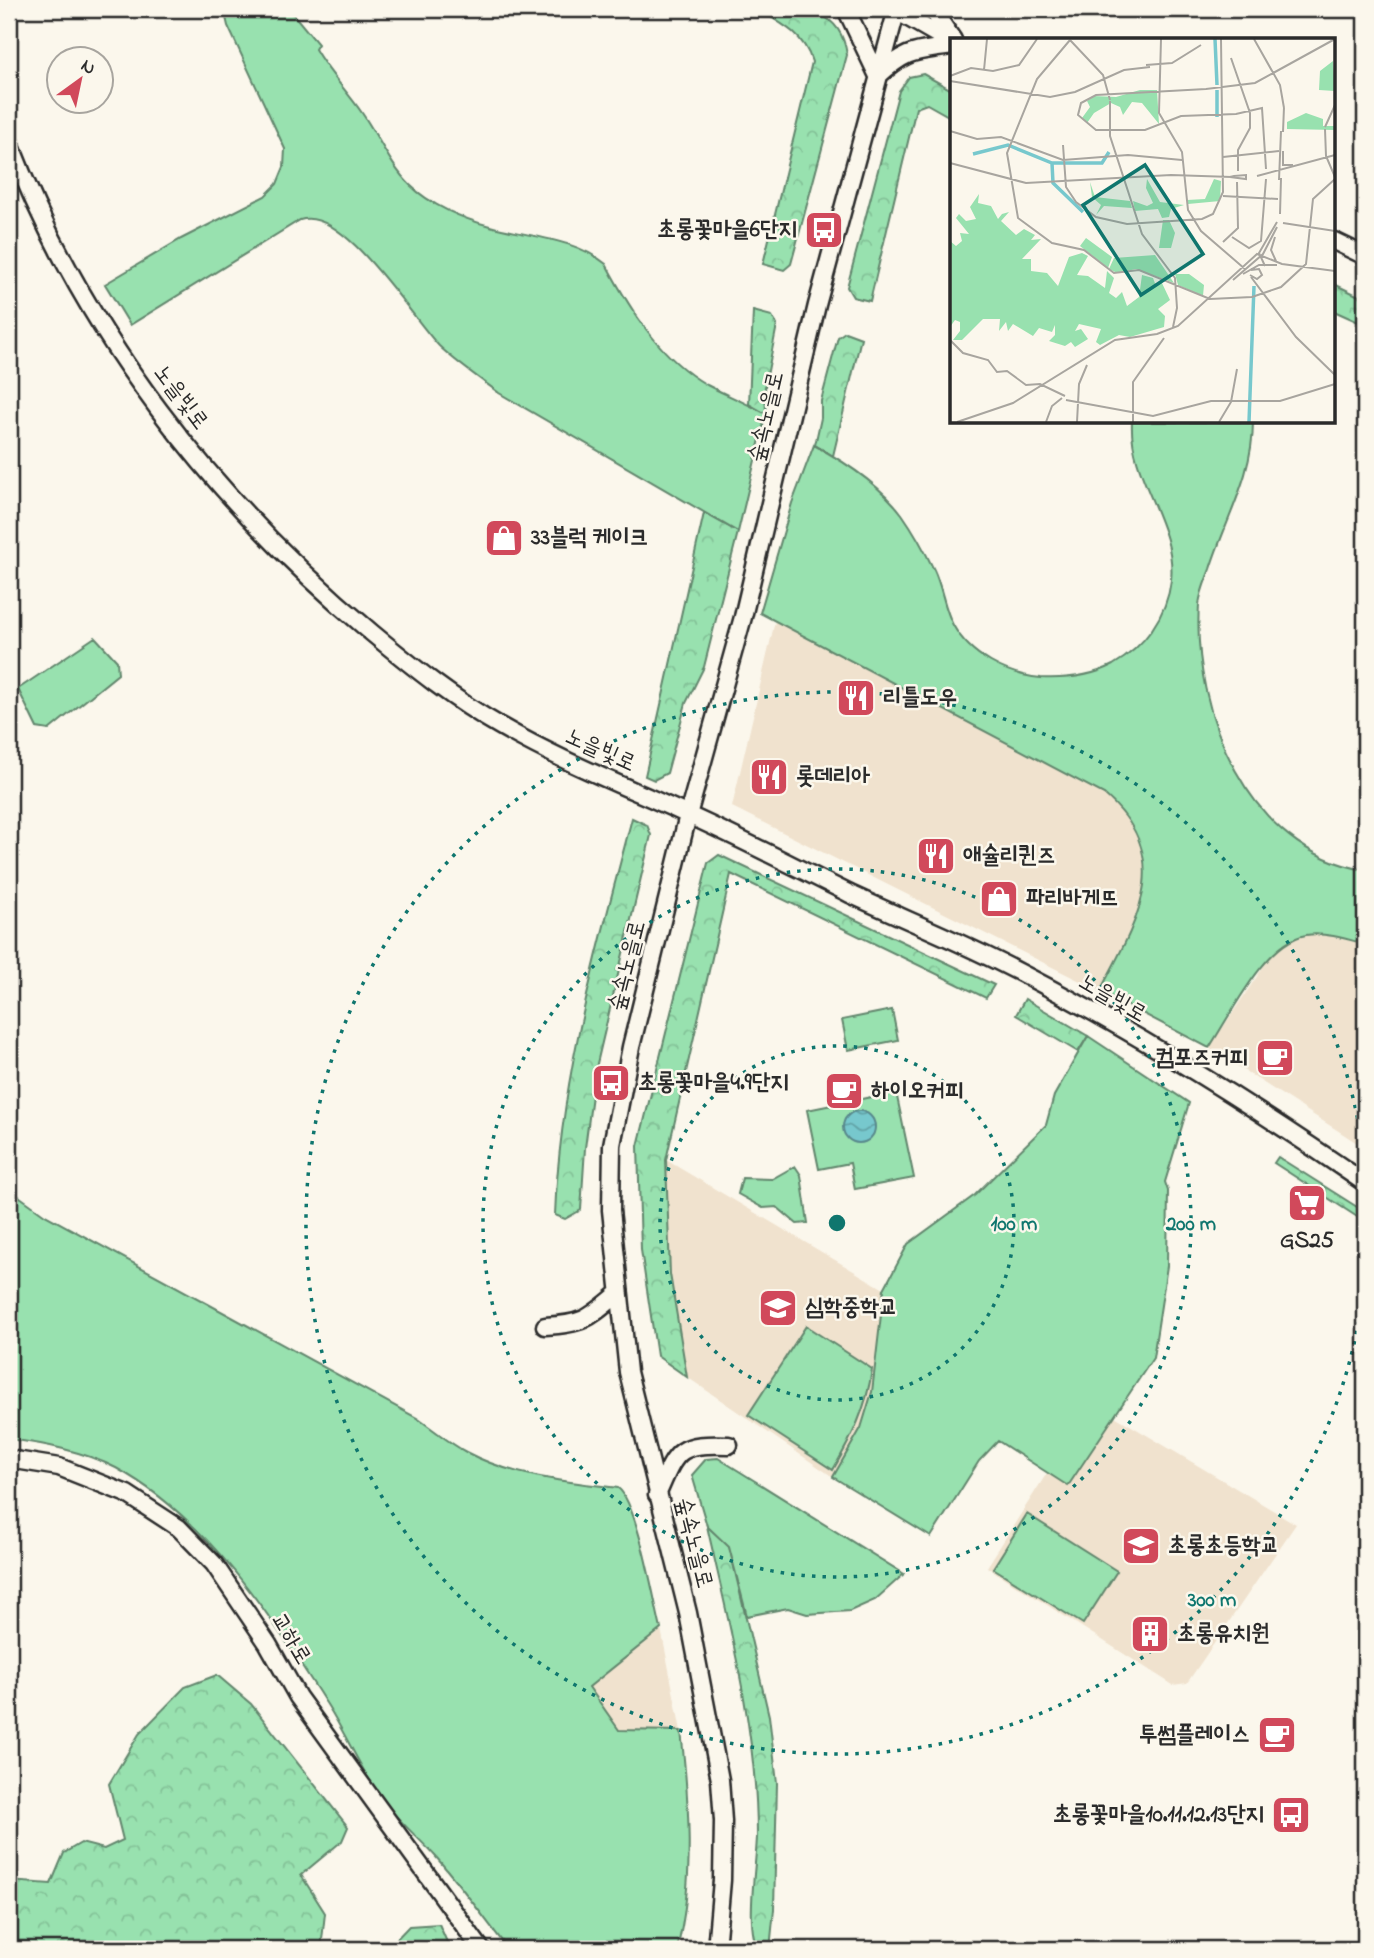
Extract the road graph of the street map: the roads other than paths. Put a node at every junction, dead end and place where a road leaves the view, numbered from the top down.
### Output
1 (846, 9) edge
2 (895, 9) edge
3 (932, 9) edge
4 (950, 40) edge
5 (950, 42) edge
6 (950, 43) edge
7 (878, 76) junction
8 (9, 141) edge
9 (1336, 242) edge
10 (1365, 256) edge
11 (688, 815) junction
12 (1365, 1183) edge
13 (619, 1293) junction
14 (545, 1326) dead end
15 (729, 1445) dead end
16 (9, 1459) edge
17 (657, 1495) junction
18 (466, 1930) junction
19 (464, 1949) edge
20 (481, 1949) edge
21 (716, 1949) edge

1 - 7 street
2 - 5 street
2 - 7 street, 숲속노을로
3 - 4 street
6 - 7 street
7 - 11 street, 숲속노을로
8 - 11 street, 노을빛로
9 - 10 street
11 - 12 street, 노을빛로
11 - 13 street, 숲속노을로
13 - 14 street
13 - 17 street, 숲속노을로
15 - 17 street
16 - 18 street, 교하로
17 - 21 street, 숲속노을로
18 - 19 street
18 - 20 street, 교하로

